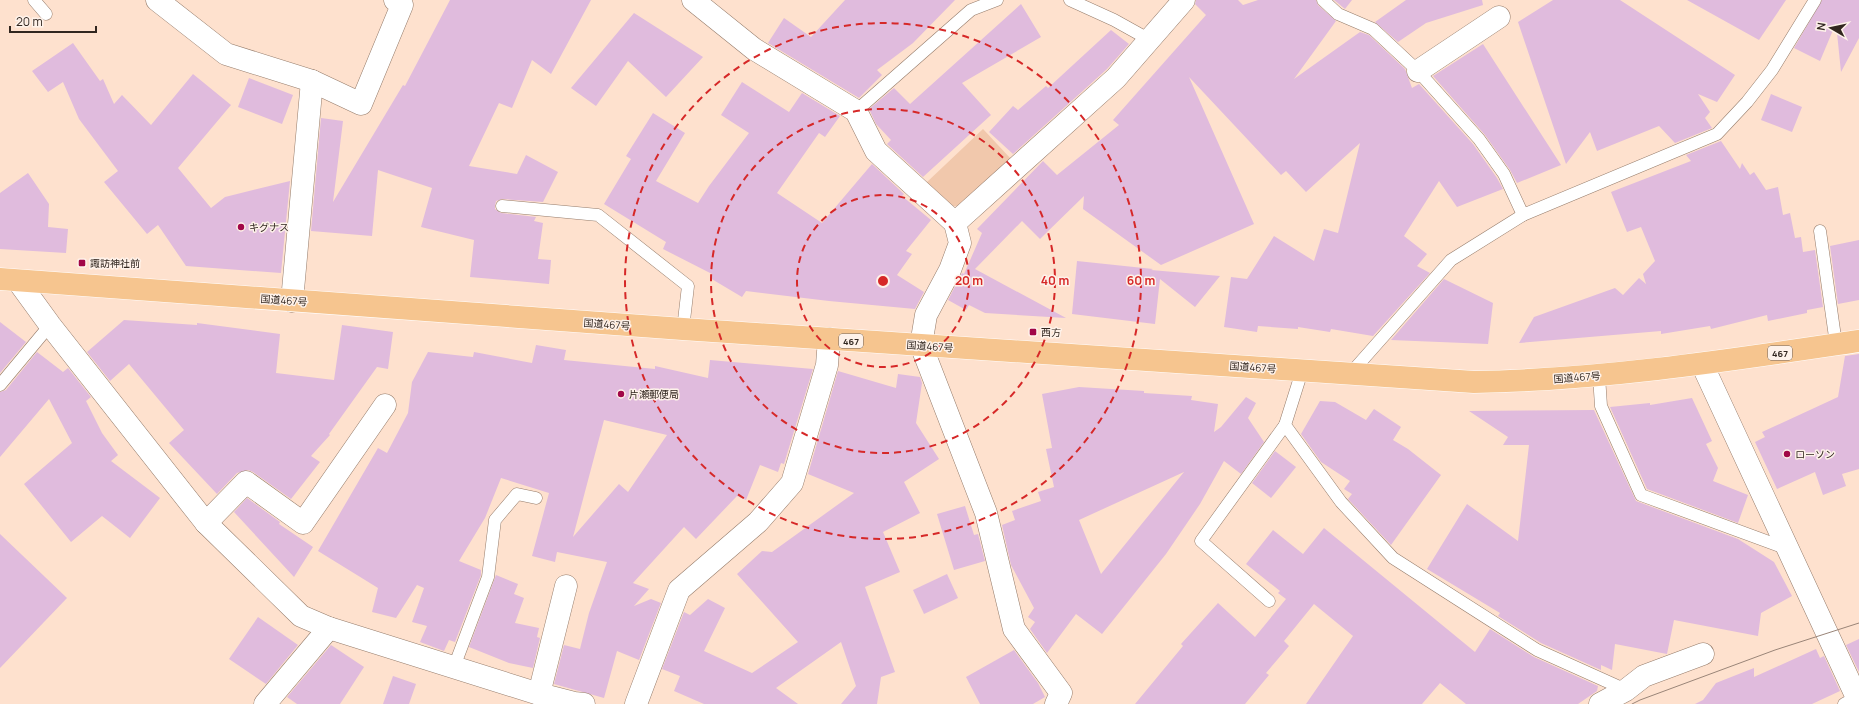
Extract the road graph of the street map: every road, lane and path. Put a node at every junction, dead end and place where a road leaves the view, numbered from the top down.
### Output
1 (34, 0) edge
2 (157, 0) edge
3 (693, 0) edge
4 (997, 0) edge
5 (1070, 0) edge
6 (1184, 0) edge
7 (1324, 0) edge
8 (1815, 0) edge
9 (400, 2) edge
10 (714, 10) edge
11 (46, 14) dead end
12 (1499, 17) dead end
13 (1150, 40) junction
14 (1418, 71) junction
15 (312, 81) junction
16 (856, 111) junction
17 (502, 206) dead end
18 (1523, 214) junction
19 (955, 223) junction
20 (1820, 231) dead end
21 (9, 280) edge
22 (292, 301) junction
23 (50, 325) junction
24 (683, 329) junction
25 (830, 339) junction
26 (1859, 340) edge
27 (1836, 344) junction
28 (921, 345) junction
29 (1702, 364) junction
30 (1302, 371) junction
31 (1350, 374) junction
32 (1599, 376) junction
33 (0, 385) edge
34 (385, 405) dead end
35 (1285, 425) junction
36 (536, 498) dead end
37 (206, 523) junction
38 (1788, 549) junction
39 (566, 586) dead end
40 (1269, 601) dead end
41 (329, 628) junction
42 (1703, 654) dead end
43 (454, 667) junction
44 (1626, 690) junction
45 (539, 694) junction
46 (1855, 698) edge
47 (265, 704) edge
48 (584, 704) edge
49 (636, 704) edge
50 (1056, 704) edge
51 (1600, 704) edge

1 - 11 lane
2 - 15 street
3 - 10 street
4 - 16 lane
5 - 13 lane
6 - 13 street
7 - 14 lane
8 - 18 lane
9 - 15 street
10 - 16 street
12 - 14 street
13 - 19 street
14 - 18 lane
15 - 22 street
16 - 19 street
17 - 24 lane
18 - 31 lane
19 - 28 street
20 - 27 lane
21 - 22 highway, 国道467号 / 467
21 - 23 street
22 - 24 highway, 国道467号 / 467
23 - 33 lane
23 - 37 street
24 - 25 highway, 国道467号 / 467
25 - 28 highway, 国道467号 / 467
25 - 49 street
26 - 27 highway, 国道467号 / 467
27 - 29 highway, 国道467号 / 467
28 - 30 highway, 国道467号 / 467
28 - 50 street
29 - 32 highway, 国道467号 / 467
29 - 38 street
30 - 31 highway, 国道467号 / 467
30 - 35 lane
31 - 32 highway, 国道467号 / 467
32 - 38 lane
34 - 37 street
35 - 40 lane
35 - 44 lane
36 - 43 lane
37 - 41 street
38 - 46 street
39 - 45 street
41 - 43 street
41 - 47 street
42 - 44 street
43 - 45 street
44 - 51 street
45 - 48 street

